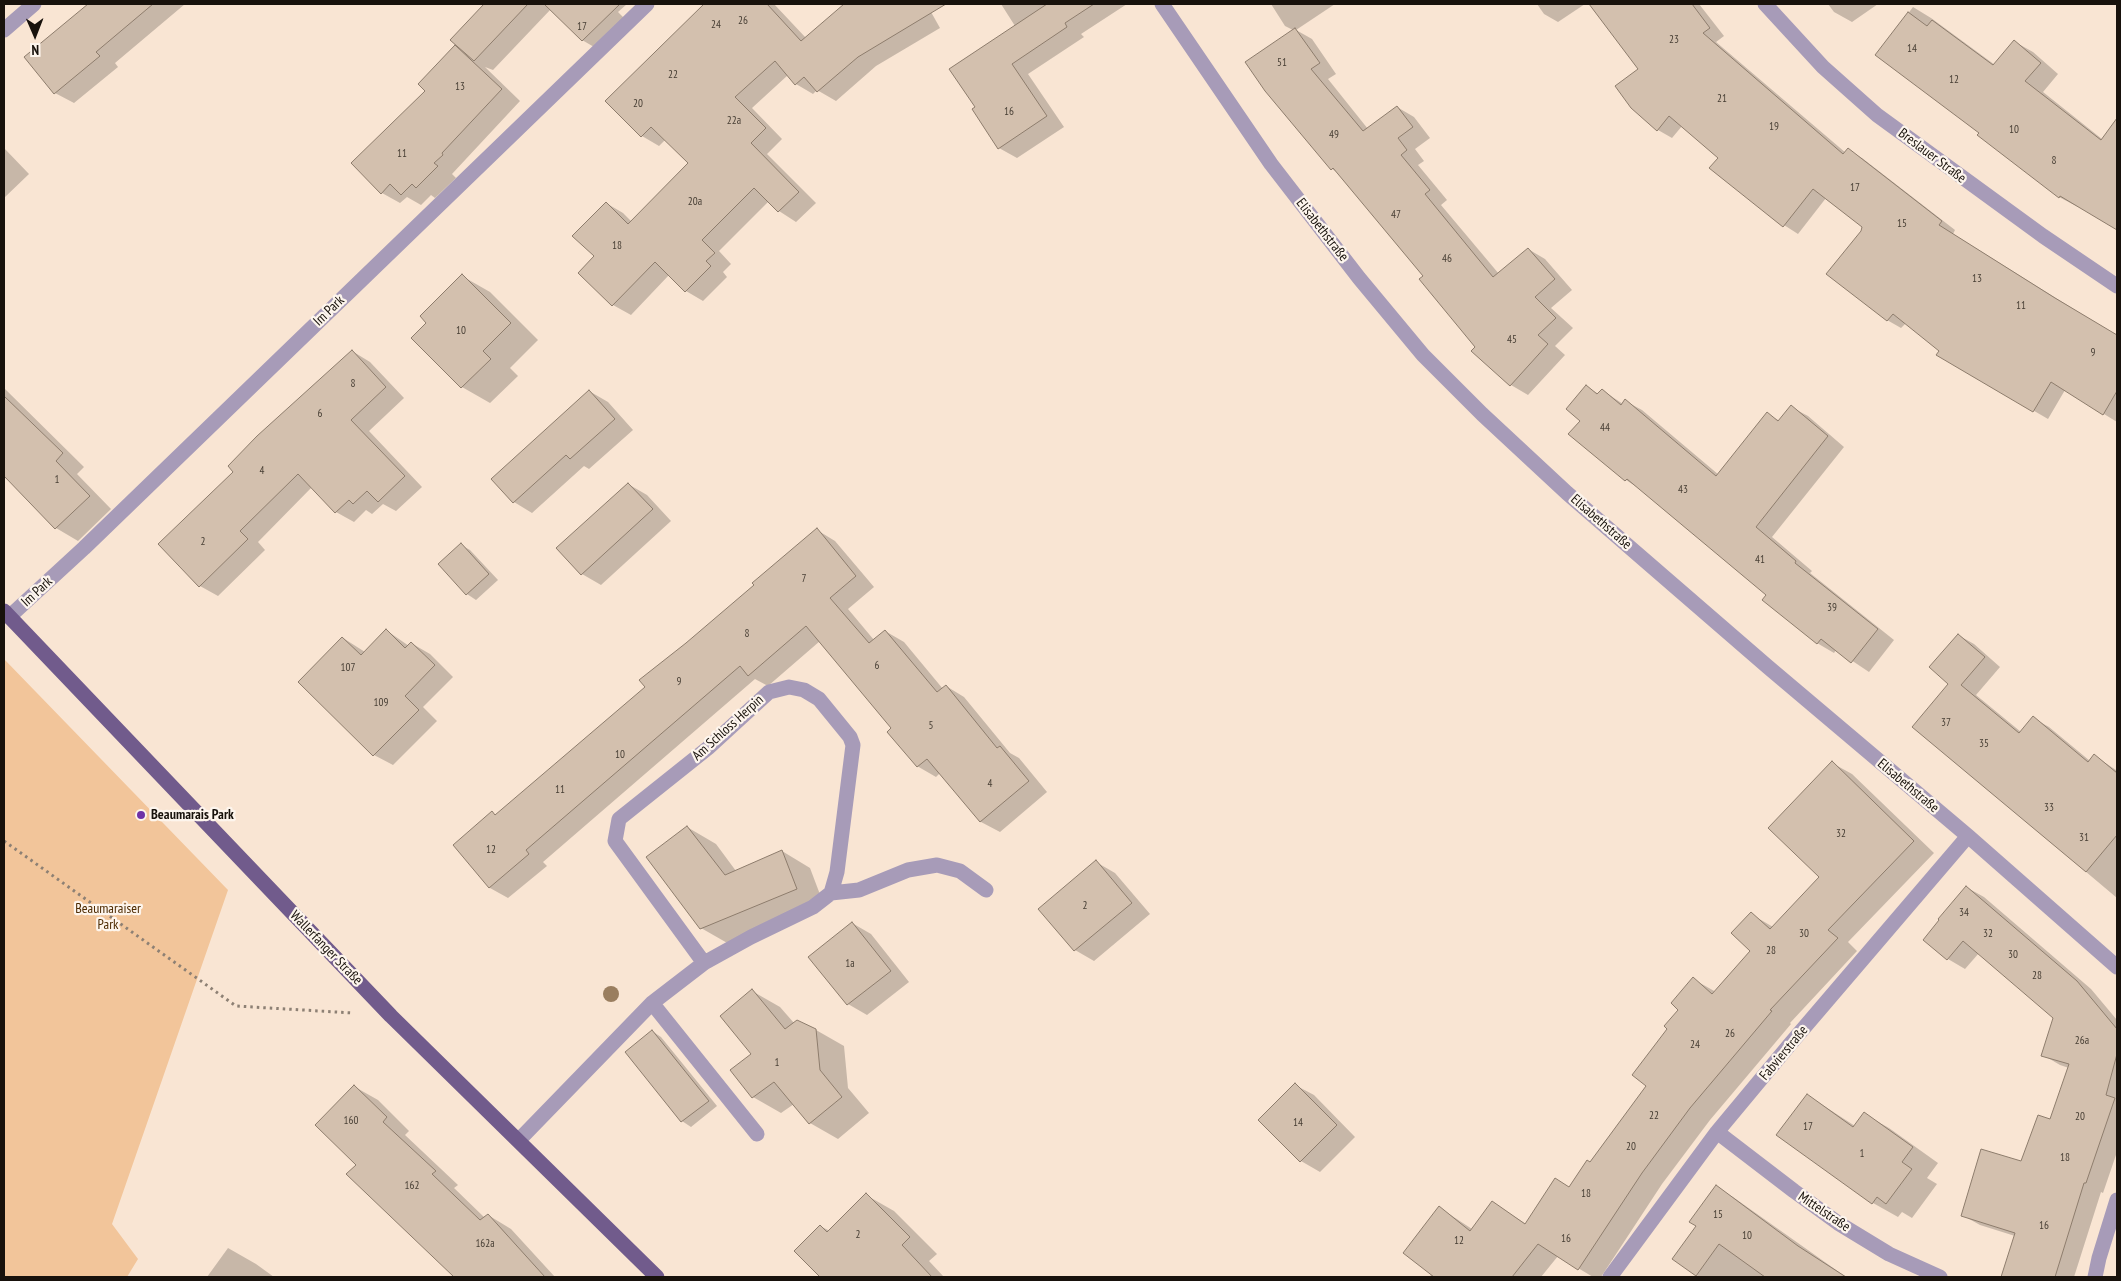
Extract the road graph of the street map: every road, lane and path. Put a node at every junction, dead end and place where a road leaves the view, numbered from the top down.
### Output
1 (34, 4) edge
2 (647, 4) edge
3 (1162, 4) edge
4 (1765, 4) edge
5 (4, 30) edge
6 (2117, 286) edge
7 (7, 614) edge
8 (1968, 836) junction
9 (4, 841) edge
10 (986, 890) dead end
11 (831, 893) junction
12 (704, 963) junction
13 (2117, 967) edge
14 (652, 1003) junction
15 (391, 1016) junction
16 (1718, 1132) junction
17 (757, 1134) dead end
18 (519, 1140) junction
19 (2117, 1200) edge
20 (657, 1277) edge
21 (1610, 1277) edge
22 (1940, 1277) edge
23 (2096, 1277) edge

1 - 5 street
2 - 7 street, Im Park
3 - 8 street, Elisabethstraße
4 - 6 street, Breslauer Straße
7 - 15 main road, Wallerfanger Straße
8 - 13 street, Elisabethstraße
8 - 16 street, Fabvierstraße
9 - 15 path
10 - 11 street
11 - 12 street
11 - 12 street, Am Schloss Herpin
12 - 14 street
14 - 17 street
14 - 18 street
15 - 18 main road, Wallerfanger Straße
16 - 21 street, Fabvierstraße
16 - 22 street, Mittelstraße
18 - 20 main road, Wallerfanger Straße
19 - 23 street

